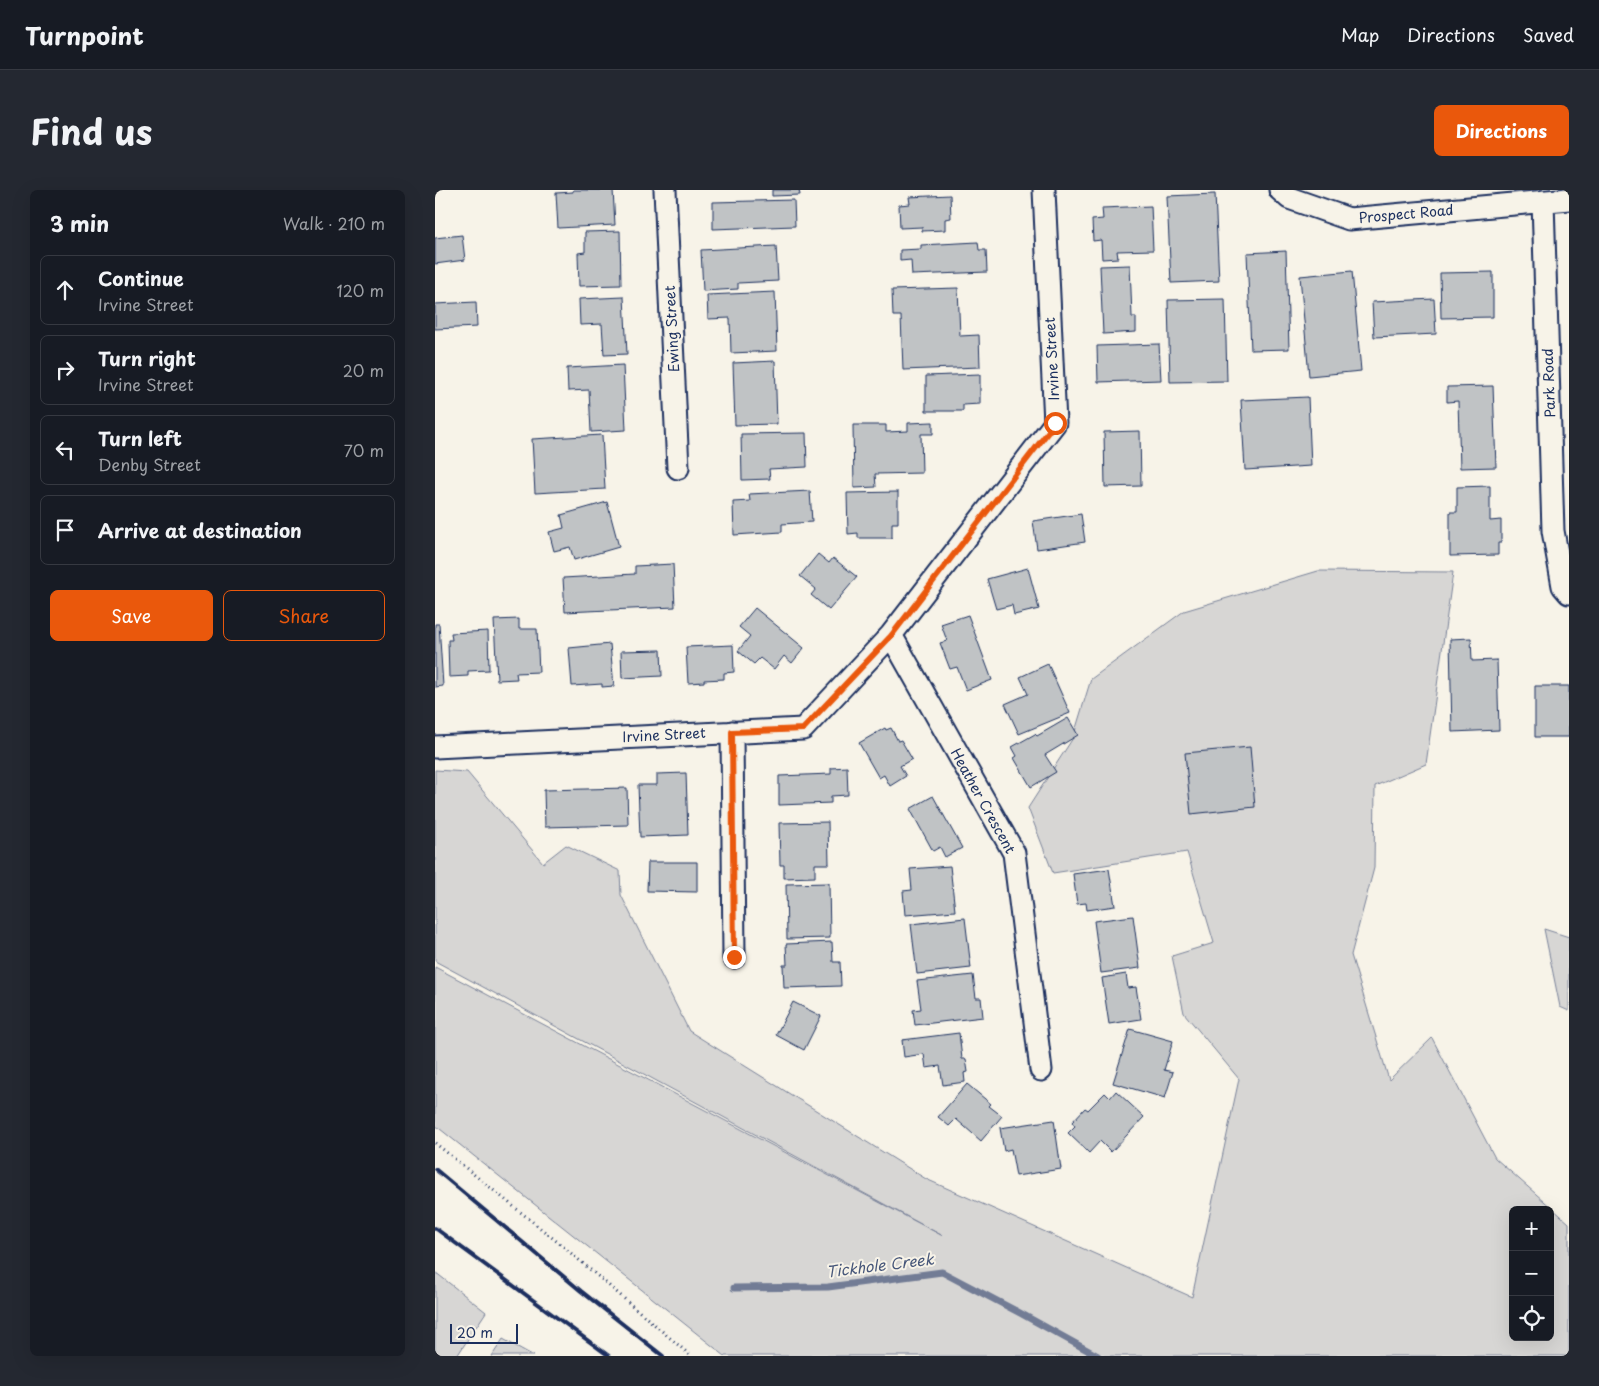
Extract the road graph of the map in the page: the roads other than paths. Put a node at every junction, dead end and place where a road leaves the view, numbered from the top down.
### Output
1 (665, 190) edge
2 (1044, 190) edge
3 (1280, 190) edge
4 (1569, 199) edge
5 (1543, 201) junction
6 (678, 468) dead end
7 (1569, 592) edge
8 (891, 636) junction
9 (732, 732) junction
10 (435, 747) edge
11 (734, 957) dead end
12 (1041, 1070) dead end

1 - 6 street, Ewing Street
2 - 8 street, Irvine Street
3 - 5 street, Prospect Road
4 - 5 street, Prospect Road
5 - 7 street, Park Road
8 - 9 street, Irvine Street
8 - 12 street, Heather Crescent
9 - 10 street, Irvine Street
9 - 11 street

